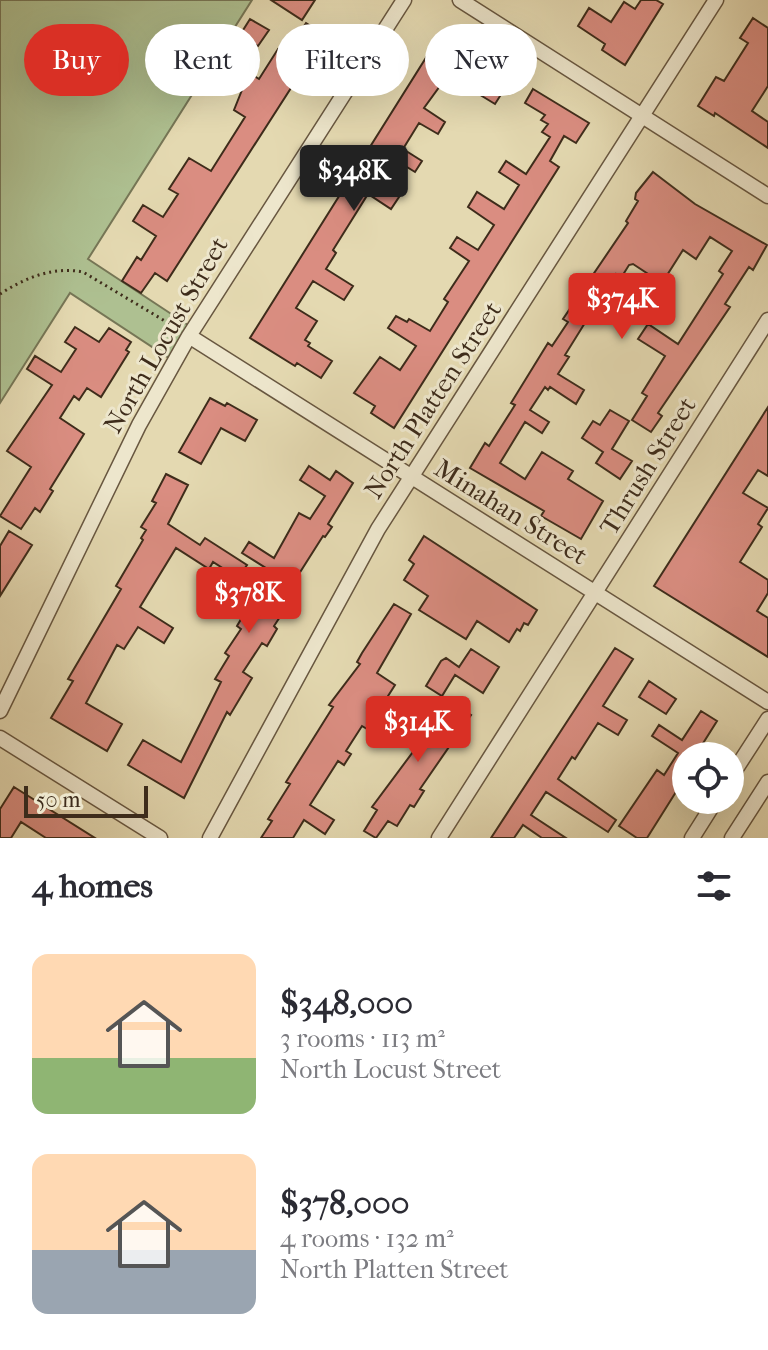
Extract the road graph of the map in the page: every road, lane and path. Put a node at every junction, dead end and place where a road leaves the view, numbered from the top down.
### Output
1 (404, 0) edge
2 (460, 0) edge
3 (716, 0) edge
4 (643, 116) junction
5 (768, 196) edge
6 (0, 294) edge
7 (768, 320) edge
8 (189, 336) junction
9 (412, 479) junction
10 (596, 594) junction
11 (768, 702) edge
12 (0, 711) edge
13 (768, 719) edge
14 (0, 738) edge
15 (744, 756) edge
16 (768, 782) edge
17 (707, 814) edge
18 (160, 838) edge
19 (210, 838) edge
20 (439, 838) edge
21 (692, 838) edge
22 (732, 838) edge

1 - 8 street, North Locust Street
2 - 4 street
3 - 4 street, North Platten Street
4 - 5 street
4 - 9 street, North Platten Street
6 - 8 path
7 - 10 street, Thrush Street
8 - 9 street, Minahan Street
8 - 12 street, North Locust Street
9 - 10 street, Minahan Street
9 - 19 street, North Platten Street
10 - 11 street, Minahan Street
10 - 20 street, Thrush Street
13 - 15 street
14 - 18 street
16 - 22 street
17 - 21 street

